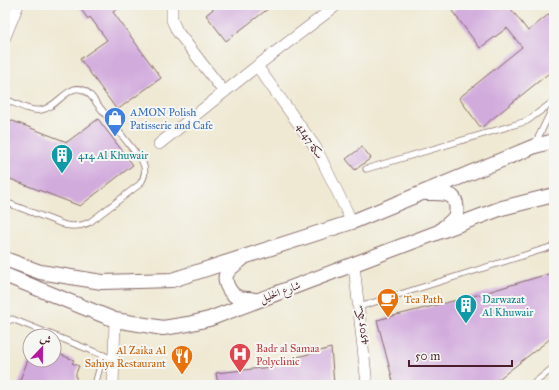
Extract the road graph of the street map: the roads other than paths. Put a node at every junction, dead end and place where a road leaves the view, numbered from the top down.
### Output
1 (18, 5) edge
2 (172, 5) edge
3 (338, 5) edge
4 (5, 36) edge
5 (257, 66) junction
6 (224, 92) junction
7 (5, 99) edge
8 (554, 101) edge
9 (554, 105) edge
10 (554, 141) edge
11 (159, 144) dead end
12 (534, 146) junction
13 (366, 169) dead end
14 (422, 193) junction
15 (554, 195) edge
16 (5, 202) edge
17 (352, 222) junction
18 (438, 232) junction
19 (554, 246) edge
20 (245, 256) junction
21 (5, 259) edge
22 (354, 265) junction
23 (5, 275) edge
24 (257, 300) junction
25 (359, 307) junction
26 (115, 320) junction
27 (5, 324) edge
28 (108, 357) junction
29 (554, 367) edge
30 (96, 385) edge
31 (113, 385) edge
32 (368, 385) edge
33 (532, 385) edge

1 - 4 street
2 - 6 street
3 - 5 street
5 - 6 street
5 - 17 street, سكة 4147
6 - 11 street
7 - 16 lane
8 - 13 lane
9 - 12 lane
10 - 12 street
12 - 14 street
14 - 17 street
14 - 18 street
15 - 18 street, شارع الخليل
17 - 20 street
18 - 22 street, شارع الخليل
19 - 25 lane
20 - 21 street
20 - 24 street
22 - 24 street, شارع الخليل
22 - 25 street, سكة 4505
23 - 26 street, شارع الخليل
24 - 26 street, شارع الخليل
25 - 32 street, سكة 4505
26 - 28 street
27 - 28 lane
28 - 30 lane
28 - 31 street
29 - 33 lane

